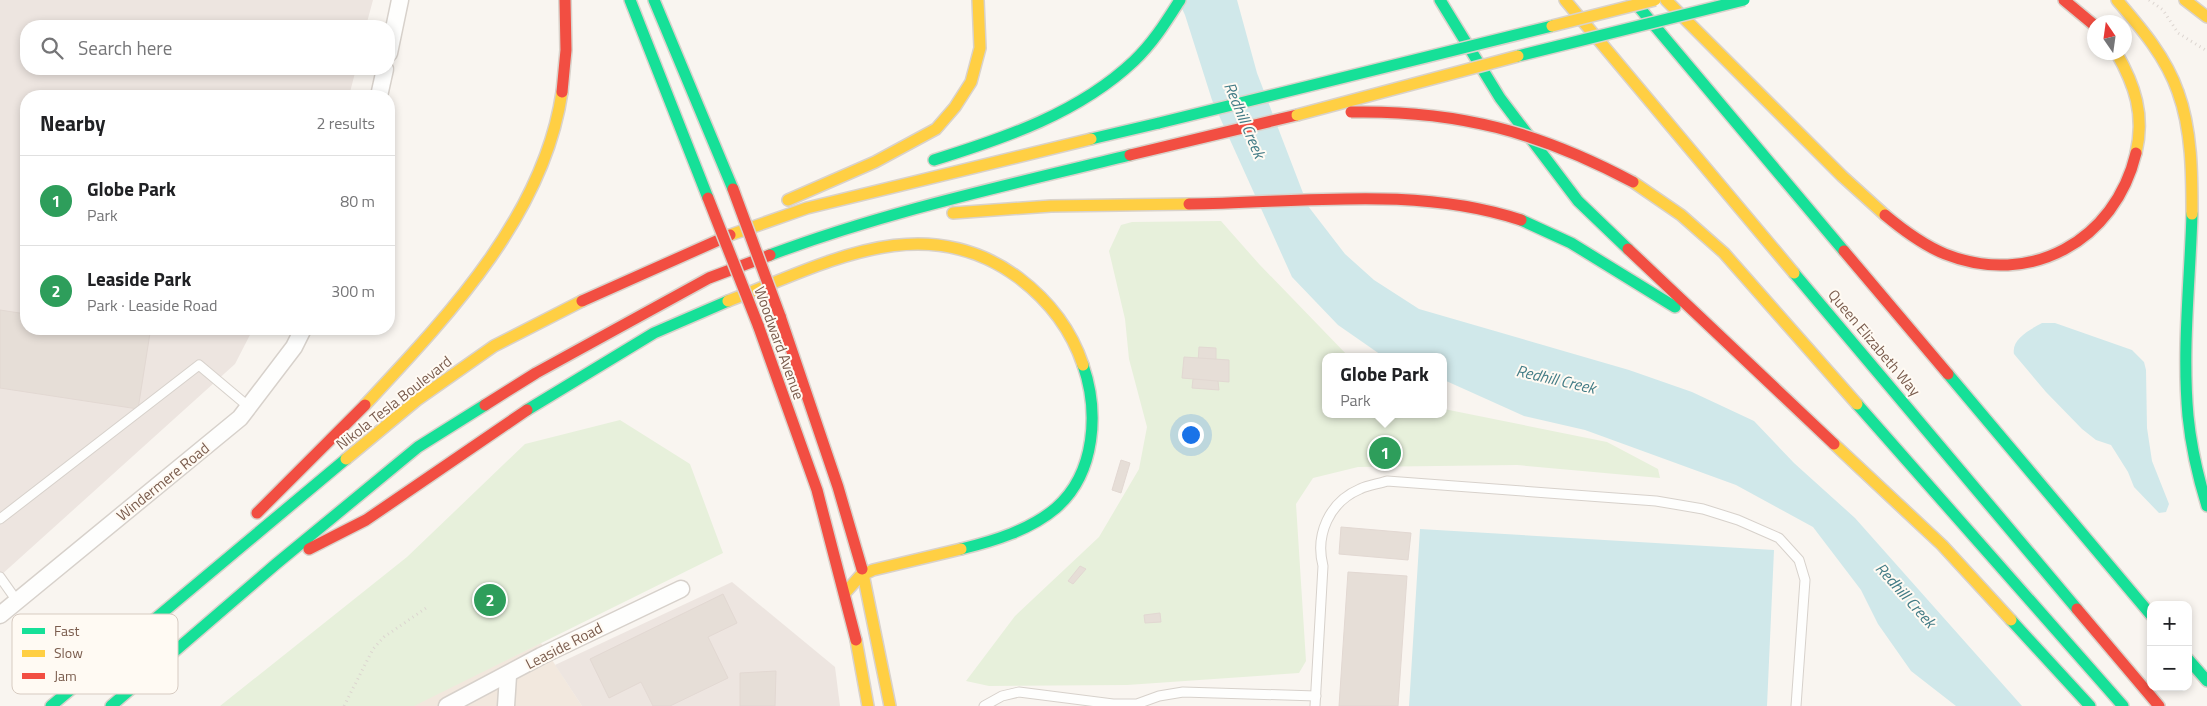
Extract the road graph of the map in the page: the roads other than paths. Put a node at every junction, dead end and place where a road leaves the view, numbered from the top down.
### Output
1 (400, 0) edge
2 (565, 0) edge
3 (630, 0) edge
4 (654, 0) edge
5 (978, 0) edge
6 (1180, 0) edge
7 (1440, 0) edge
8 (1565, 0) edge
9 (1633, 0) edge
10 (1655, 0) edge
11 (1666, 0) edge
12 (1744, 0) edge
13 (2064, 0) edge
14 (2117, 0) edge
15 (2185, 0) edge
16 (2207, 17) edge
17 (2087, 18) edge
18 (395, 24) edge
19 (2121, 60) edge
20 (384, 75) edge
21 (380, 90) edge
22 (1297, 115) junction
23 (926, 162) dead end
24 (871, 180) dead end
25 (781, 203) dead end
26 (807, 208) junction
27 (764, 211) dead end
28 (831, 232) junction
29 (569, 307) junction
30 (1700, 319) junction
31 (300, 335) edge
32 (249, 407) junction
33 (2207, 506) edge
34 (252, 518) dead end
35 (0, 519) edge
36 (276, 564) junction
37 (863, 574) junction
38 (0, 577) edge
39 (179, 584) dead end
40 (681, 589) dead end
41 (845, 593) junction
42 (17, 601) junction
43 (2147, 610) edge
44 (144, 614) edge
45 (163, 614) edge
46 (0, 615) edge
47 (178, 648) edge
48 (2192, 664) edge
49 (508, 676) junction
50 (2207, 681) edge
51 (67, 694) edge
52 (125, 694) edge
53 (1316, 696) junction
54 (51, 706) edge
55 (111, 706) edge
56 (447, 706) edge
57 (506, 706) edge
58 (868, 706) edge
59 (890, 706) edge
60 (984, 706) edge
61 (1316, 706) edge
62 (1796, 706) edge
63 (2090, 706) edge
64 (2123, 706) edge
65 (2159, 706) edge

1 - 18 street
2 - 34 main road
3 - 41 main road, Woodward Avenue, bridge
4 - 37 main road, Woodward Avenue, bridge
5 - 25 main road
6 - 23 main road
7 - 30 main road
8 - 65 main road, Queen Elizabeth Way
9 - 43 main road
10 - 26 main road, bridge
11 - 19 main road
12 - 22 main road, bridge
13 - 17 main road
14 - 33 main road
15 - 16 main road
20 - 21 street
22 - 28 main road
22 - 64 main road, bridge
24 - 26 main road
26 - 29 main road, Nikola Tesla Boulevard
27 - 29 main road
28 - 30 main road
28 - 36 main road
29 - 45 main road, Nikola Tesla Boulevard
30 - 63 main road
31 - 32 street, Windermere Road
32 - 35 lane
32 - 42 street, Windermere Road
36 - 37 main road
36 - 47 main road
37 - 41 main road
37 - 59 main road, Woodward Avenue
38 - 42 lane
39 - 44 main road
40 - 49 street, Leaside Road
41 - 58 main road, Woodward Avenue
42 - 46 street, Windermere Road
48 - 50 main road
49 - 56 street, Leaside Road
49 - 57 street
51 - 54 main road, Nikola Tesla Boulevard
52 - 55 main road
53 - 60 lane
53 - 61 lane
53 - 62 lane

